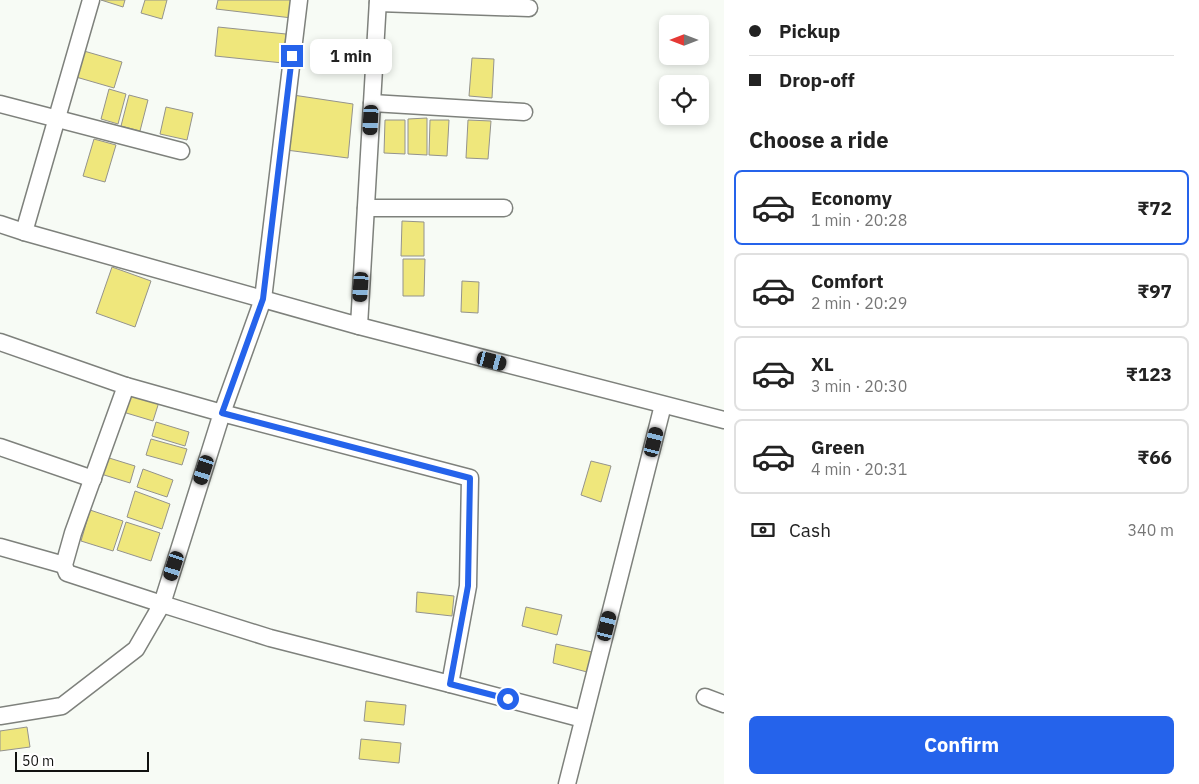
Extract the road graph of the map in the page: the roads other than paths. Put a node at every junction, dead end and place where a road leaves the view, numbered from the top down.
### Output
1 (91, 0) edge
2 (299, 0) edge
3 (378, 2) edge
4 (529, 8) dead end
5 (372, 103) junction
6 (0, 104) edge
7 (524, 112) dead end
8 (57, 118) junction
9 (181, 151) dead end
10 (366, 208) junction
11 (504, 208) dead end
12 (0, 224) edge
13 (24, 232) junction
14 (263, 299) junction
15 (359, 326) junction
16 (0, 342) edge
17 (126, 386) junction
18 (663, 405) junction
19 (222, 413) junction
20 (724, 420) edge
21 (0, 447) edge
22 (92, 479) junction
23 (0, 547) edge
24 (64, 565) junction
25 (162, 604) junction
26 (450, 684) junction
27 (706, 697) dead end
28 (724, 704) edge
29 (0, 716) edge
30 (584, 718) junction
31 (567, 784) edge

1 - 8 street
2 - 14 street
3 - 4 street
3 - 5 street
5 - 7 street
5 - 10 street
6 - 8 street
8 - 9 street
8 - 13 street
10 - 11 street
10 - 15 street
12 - 13 street
13 - 14 street
14 - 15 street
14 - 19 street
15 - 18 street
16 - 17 street
17 - 19 street
17 - 22 street
18 - 20 street
18 - 30 street
19 - 25 street
19 - 26 street
21 - 22 street
22 - 24 street
23 - 24 street
24 - 25 street
25 - 26 street
25 - 29 street
26 - 30 street
27 - 28 street
30 - 31 street

